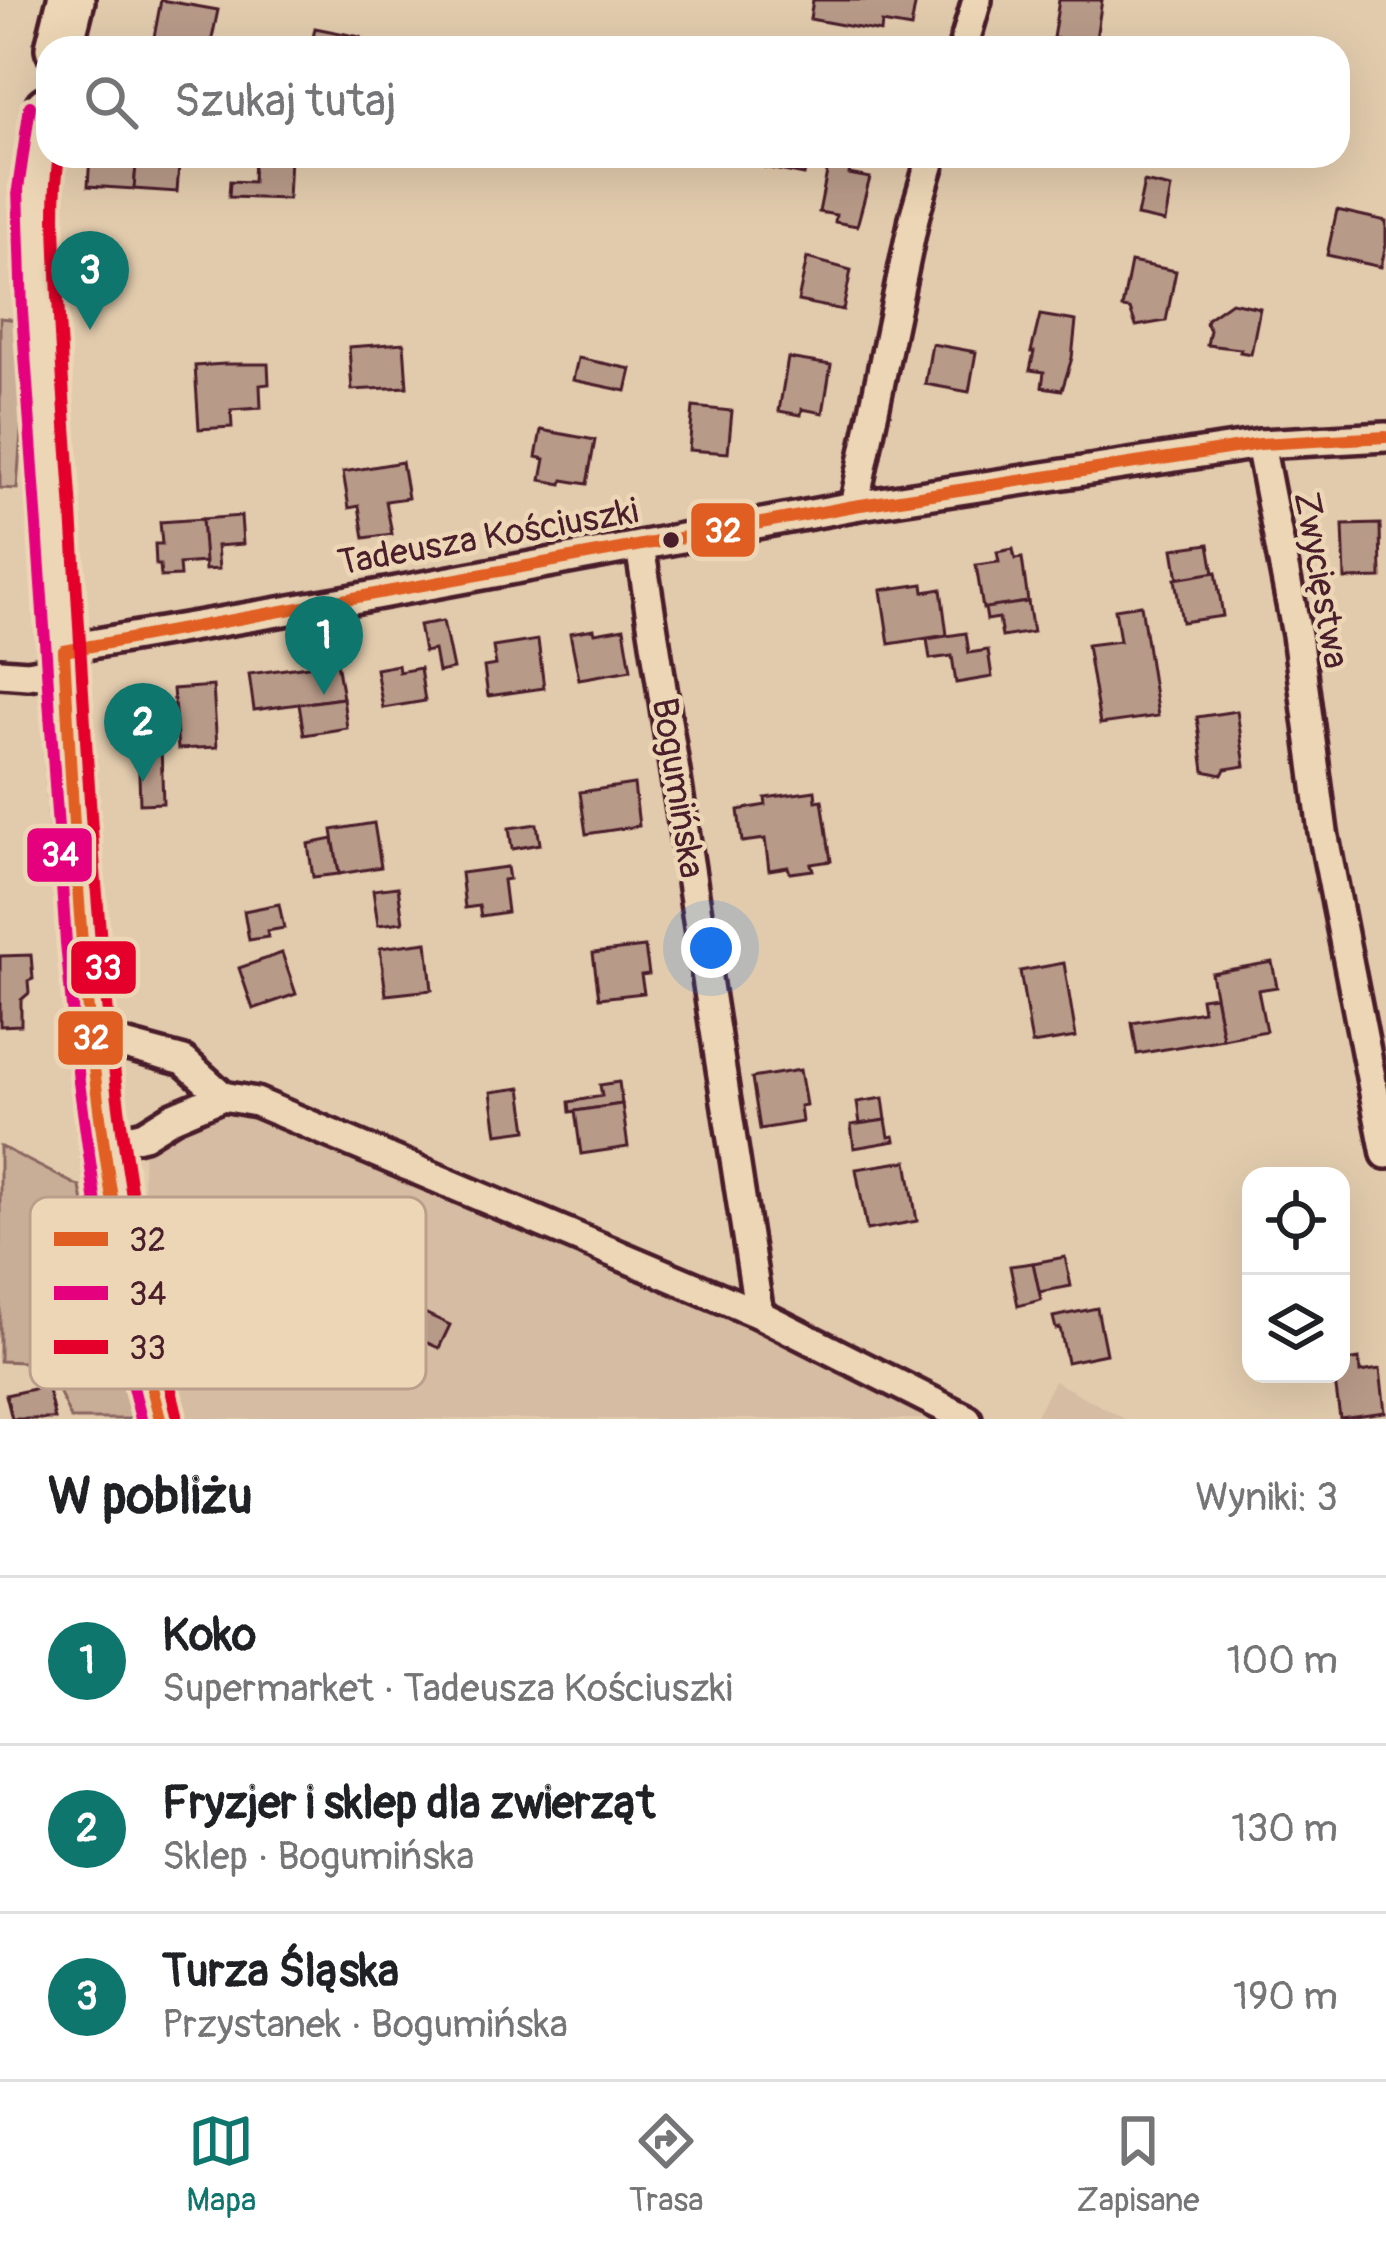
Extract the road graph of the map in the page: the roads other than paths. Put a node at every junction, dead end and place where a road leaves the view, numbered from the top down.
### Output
1 (71, 0) edge
2 (977, 0) edge
3 (61, 36) edge
4 (966, 36) edge
5 (39, 168) edge
6 (928, 168) edge
7 (1386, 437) edge
8 (1260, 443) junction
9 (854, 506) junction
10 (640, 546) junction
11 (64, 651) junction
12 (0, 673) edge
13 (91, 1036) junction
14 (223, 1096) junction
15 (103, 1145) junction
16 (1386, 1154) edge
17 (111, 1197) edge
18 (759, 1314) junction
19 (151, 1389) edge
20 (160, 1419) edge
21 (967, 1419) edge

1 - 3 main road
2 - 4 street
5 - 11 main road
6 - 9 street
7 - 8 street, Tadeusza Kościuszki
8 - 9 street, Tadeusza Kościuszki
8 - 16 street, Zwycięstwa
9 - 10 street, Tadeusza Kościuszki
10 - 11 street, Tadeusza Kościuszki
10 - 18 street, Bogumińska
11 - 12 street, Tadeusza Kościuszki
11 - 13 main road
13 - 14 street
13 - 15 main road
14 - 15 street
14 - 18 street
15 - 17 main road
18 - 21 street
19 - 20 main road

